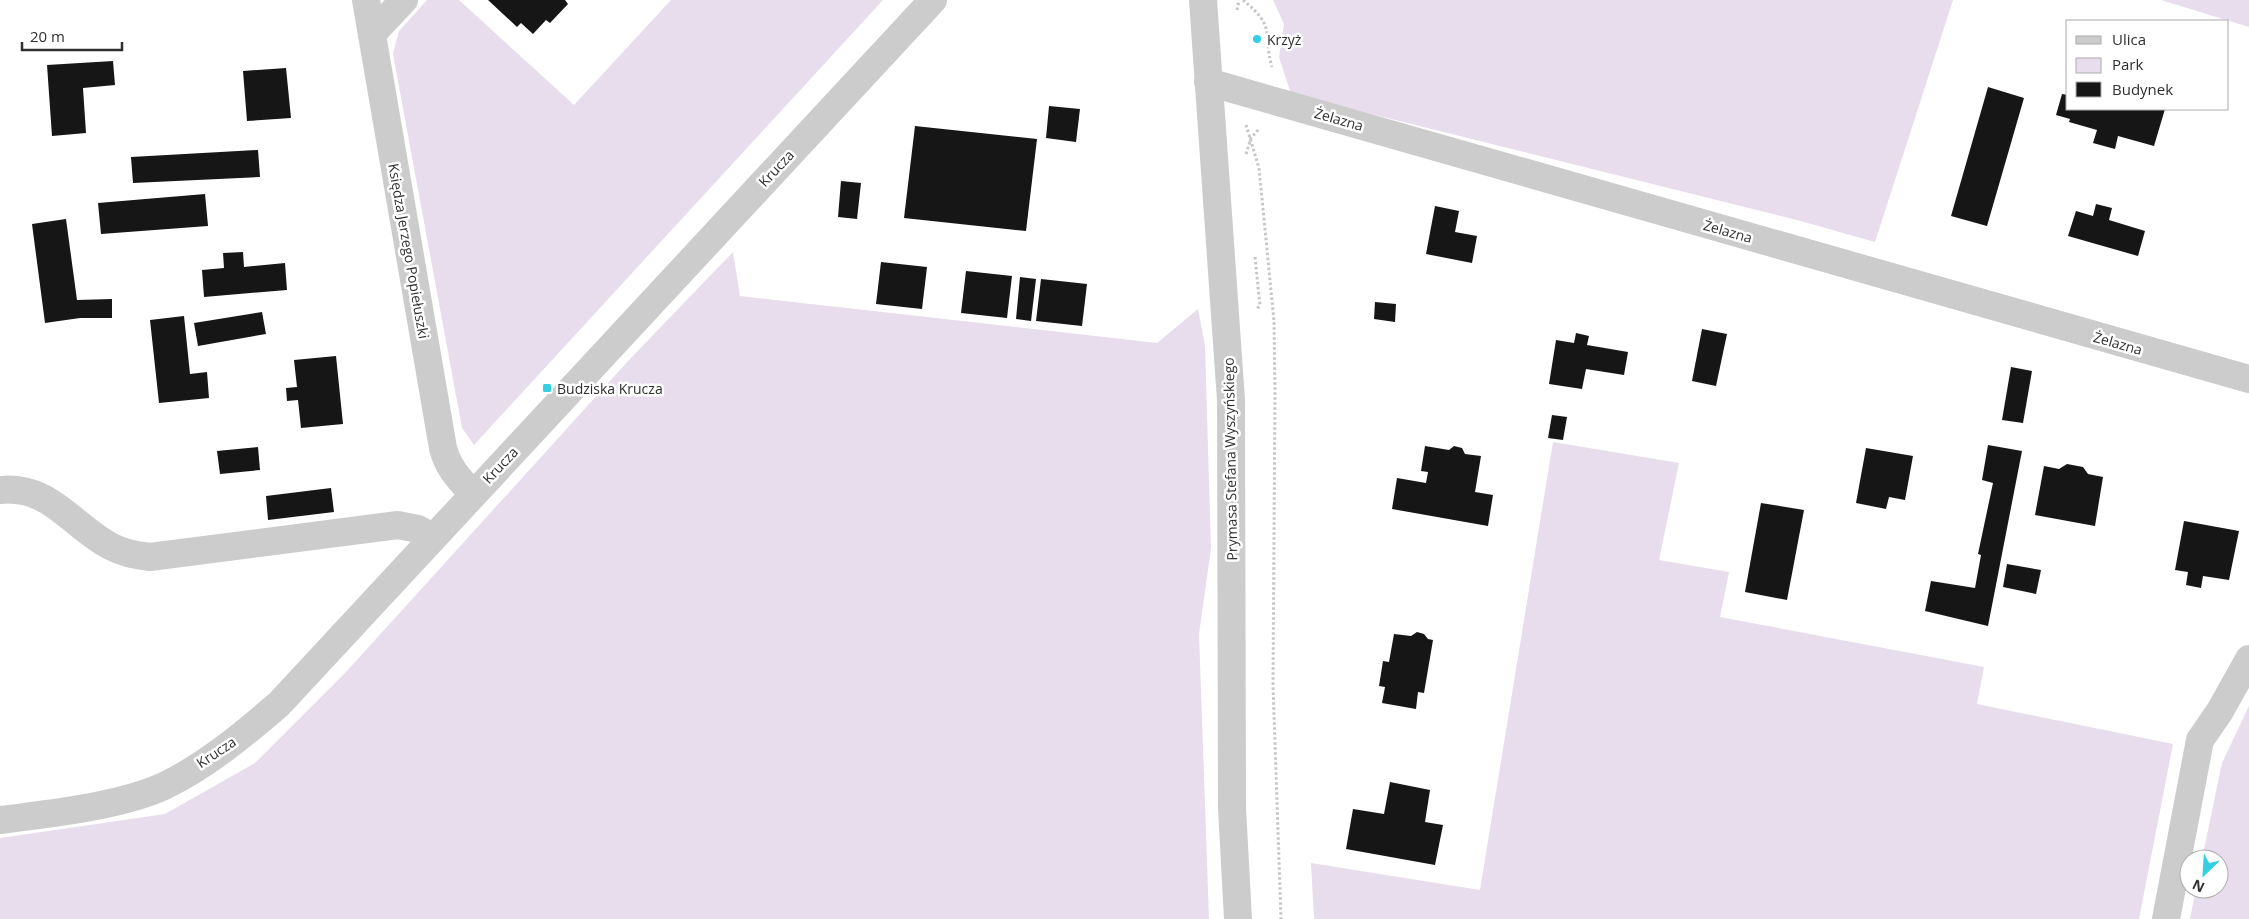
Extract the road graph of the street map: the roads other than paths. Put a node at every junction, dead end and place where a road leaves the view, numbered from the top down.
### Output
1 (366, 0) edge
2 (404, 0) edge
3 (932, 0) edge
4 (1204, 0) edge
5 (372, 34) junction
6 (1208, 82) junction
7 (2249, 379) edge
8 (0, 490) edge
9 (473, 494) junction
10 (433, 537) junction
11 (2249, 659) edge
12 (0, 820) edge
13 (1238, 919) edge
14 (2166, 919) edge

1 - 5 street, Księdza Jerzego Popiełuszki
2 - 5 street
3 - 9 street, Krucza
4 - 6 street, Prymasa Stefana Wyszyńskiego
5 - 9 street, Księdza Jerzego Popiełuszki
6 - 7 street, Żelazna
6 - 13 street, Prymasa Stefana Wyszyńskiego
8 - 10 street
9 - 10 street, Krucza
10 - 12 street, Krucza
11 - 14 street

